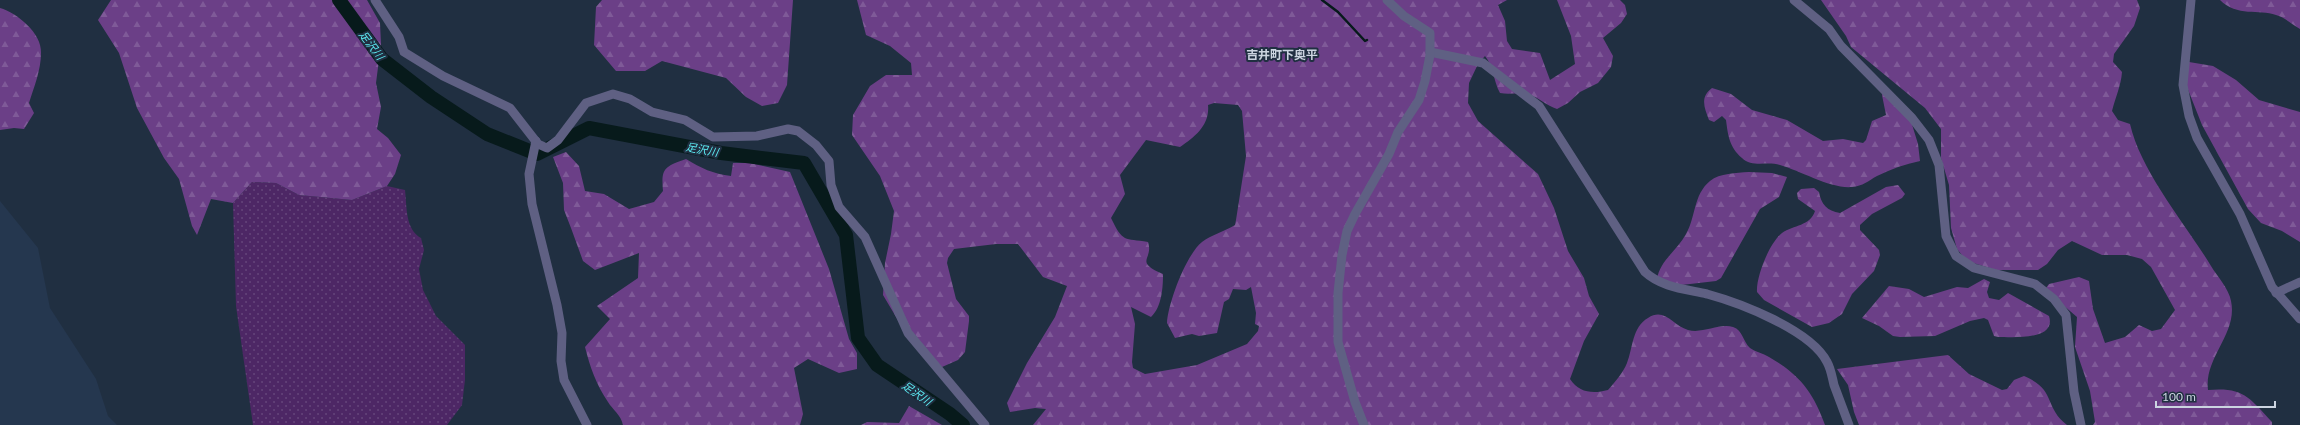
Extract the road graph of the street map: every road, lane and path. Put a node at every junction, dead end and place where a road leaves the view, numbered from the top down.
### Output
1 (375, 0) edge
2 (1387, 0) edge
3 (1794, 0) edge
4 (2191, 0) edge
5 (1430, 52) junction
6 (536, 141) junction
7 (2300, 282) edge
8 (2276, 293) junction
9 (2300, 319) edge
10 (587, 425) edge
11 (985, 425) edge
12 (1364, 425) edge
13 (1849, 425) edge
14 (2081, 425) edge

1 - 6 street
2 - 5 street
3 - 14 street
4 - 8 street
5 - 12 street
5 - 13 street
6 - 10 street
6 - 11 street
7 - 8 street
8 - 9 street

